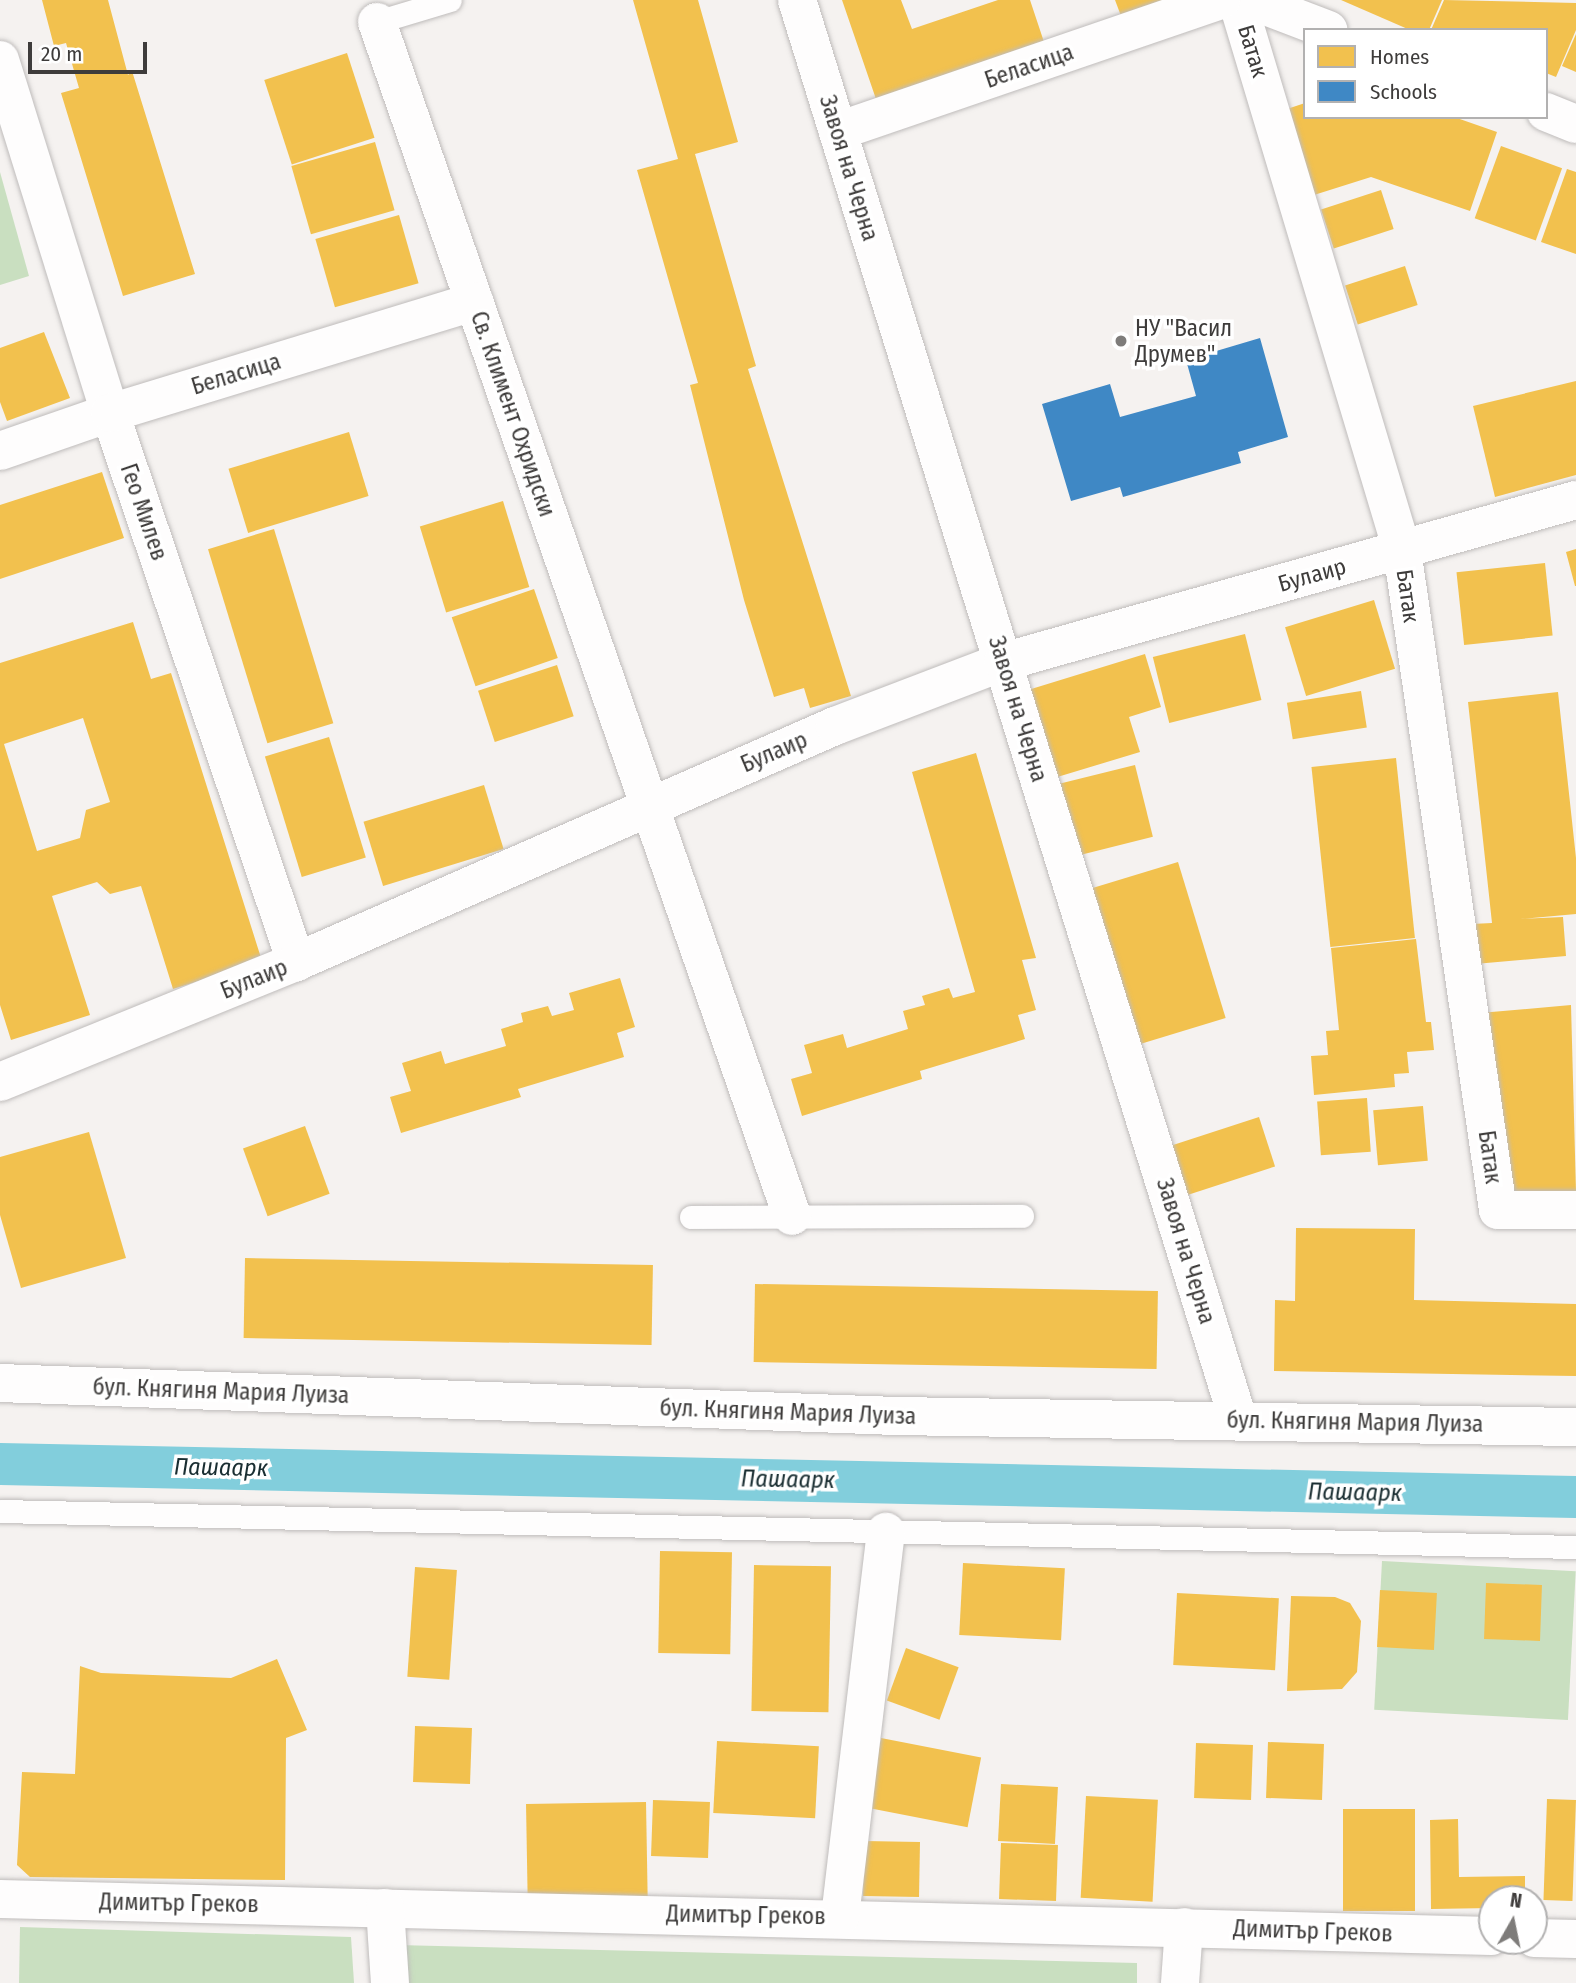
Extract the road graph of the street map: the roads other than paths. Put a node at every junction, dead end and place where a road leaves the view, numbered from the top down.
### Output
1 (450, 0) edge
2 (797, 0) edge
3 (1220, 0) edge
4 (1237, 0) edge
5 (1250, 0) edge
6 (377, 22) joint
7 (1323, 28) edge
8 (0, 60) edge
9 (1548, 113) edge
10 (1576, 124) edge
11 (838, 131) junction
12 (474, 302) junction
13 (110, 413) junction
14 (0, 451) edge
15 (1576, 500) edge
16 (1402, 550) junction
17 (1003, 662) junction
18 (649, 806) junction
19 (296, 962) junction
20 (0, 1082) edge
21 (1576, 1210) edge
22 (792, 1216) junction
23 (1022, 1216) dead end
24 (691, 1217) dead end
25 (0, 1383) edge
26 (1238, 1419) junction
27 (1576, 1427) edge
28 (0, 1511) edge
29 (886, 1532) junction
30 (1576, 1547) edge
31 (0, 1899) edge
32 (385, 1908) junction
33 (840, 1917) junction
34 (1184, 1927) junction
35 (1478, 1936) edge
36 (1548, 1938) edge
37 (1576, 1939) edge
38 (390, 1983) edge
39 (1180, 1983) edge

1 - 6 lane
2 - 11 street, Завоя на Черна
3 - 11 street, Беласица
4 - 16 street, Батак
5 - 7 street
6 - 12 street, Св. Климент Охридски
8 - 13 street, Гео Милев
9 - 10 street
11 - 17 street, Завоя на Черна
12 - 13 street, Беласица
12 - 18 street, Св. Климент Охридски
13 - 14 street, Беласица
13 - 19 street, Гео Милев
15 - 16 street, Булаир
16 - 17 street, Булаир
16 - 21 street, Батак
17 - 18 street, Булаир
17 - 26 street, Завоя на Черна
18 - 19 street, Булаир
18 - 22 street, Св. Климент Охридски
19 - 20 street, Булаир
22 - 23 lane
22 - 24 lane
25 - 26 street, бул. Княгиня Мария Луиза
26 - 27 street, бул. Княгиня Мария Луиза
28 - 29 lane
29 - 30 lane
29 - 33 street
31 - 32 street, Димитър Греков
32 - 33 street, Димитър Греков
32 - 38 street
33 - 34 street, Димитър Греков
34 - 35 street, Димитър Греков
34 - 39 street
36 - 37 street

